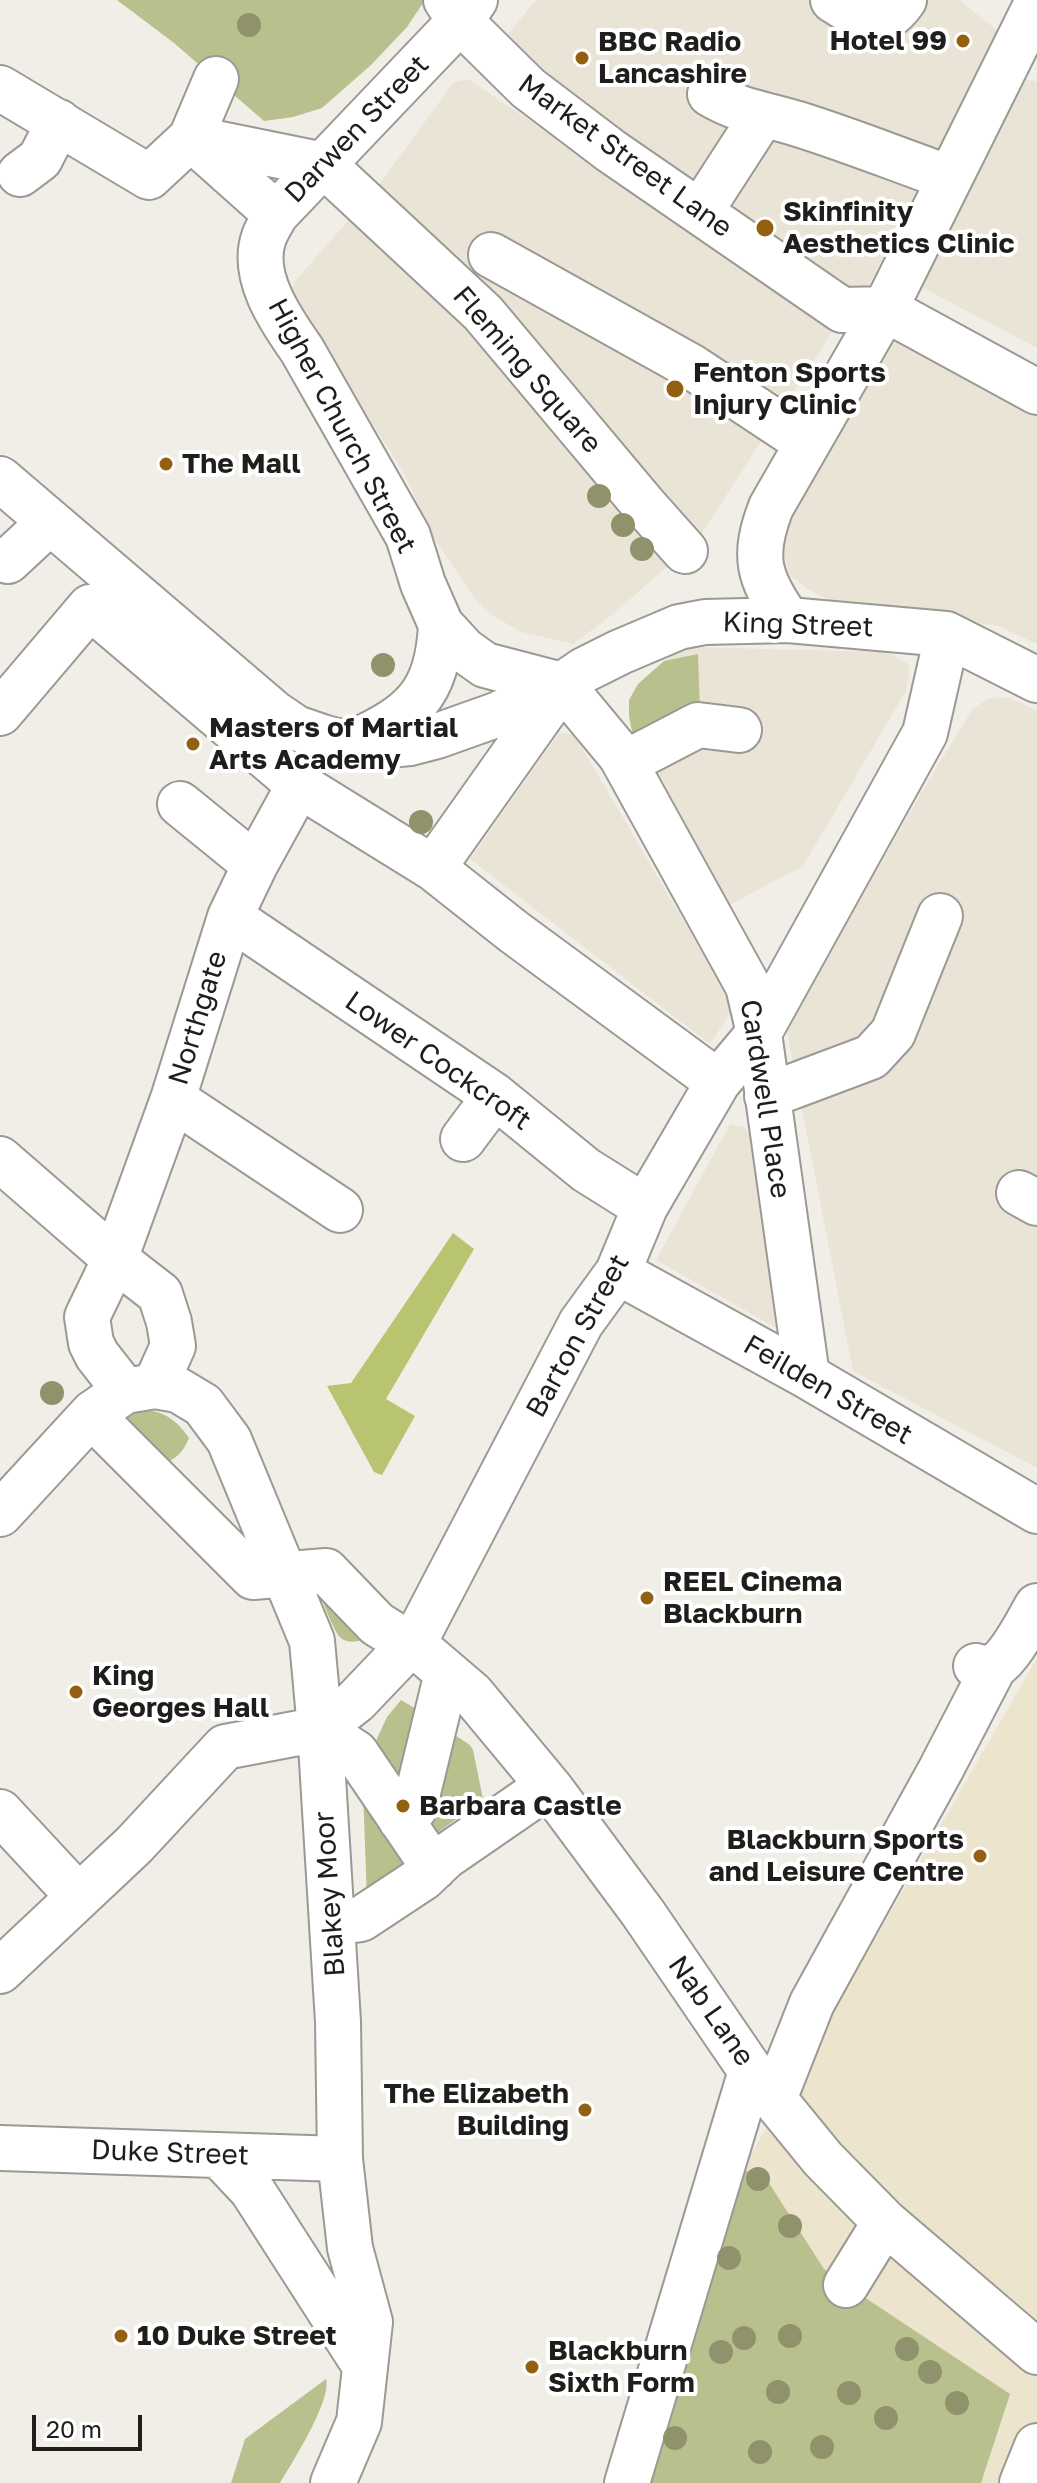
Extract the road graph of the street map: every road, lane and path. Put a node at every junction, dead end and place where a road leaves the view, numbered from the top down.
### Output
1 (833, 0) edge
2 (904, 0) edge
3 (460, 7) edge
4 (1025, 14) edge
5 (216, 79) dead end
6 (0, 88) edge
7 (710, 94) dead end
8 (762, 116) junction
9 (59, 122) junction
10 (191, 138) junction
11 (317, 163) junction
12 (20, 174) dead end
13 (950, 178) junction
14 (271, 210) junction
15 (700, 212) junction
16 (491, 255) dead end
17 (261, 268) joint
18 (523, 292) dead end
19 (885, 309) junction
20 (495, 326) junction
21 (1037, 392) edge
22 (807, 443) junction
23 (0, 479) edge
24 (50, 522) junction
25 (685, 551) dead end
26 (8, 561) dead end
27 (788, 620) junction
28 (947, 636) junction
29 (643, 643) junction
30 (439, 645) junction
31 (1037, 680) edge
32 (562, 685) junction
33 (0, 713) edge
34 (739, 730) dead end
35 (350, 744) junction
36 (623, 760) junction
37 (299, 785) junction
38 (180, 804) dead end
39 (255, 865) junction
40 (433, 868) junction
41 (940, 916) dead end
42 (230, 917) junction
43 (817, 927) junction
44 (718, 929) junction
45 (759, 1033) junction
46 (718, 1082) junction
47 (495, 1096) junction
48 (767, 1096) junction
49 (173, 1099) junction
50 (463, 1139) dead end
51 (0, 1159) edge
52 (645, 1207) junction
53 (340, 1210) dead end
54 (115, 1259) junction
55 (618, 1272) junction
56 (130, 1386) junction
57 (821, 1394) junction
58 (1037, 1511) edge
59 (0, 1514) edge
60 (284, 1573) junction
61 (1037, 1606) edge
62 (412, 1644) junction
63 (447, 1673) junction
64 (320, 1729) junction
65 (548, 1786) junction
66 (0, 1812) edge
67 (401, 1820) junction
68 (434, 1868) junction
69 (79, 1897) junction
70 (333, 1923) junction
71 (0, 1971) edge
72 (763, 2085) junction
73 (0, 2148) edge
74 (219, 2155) junction
75 (340, 2159) junction
76 (885, 2222) junction
77 (846, 2285) dead end
78 (1037, 2352) edge
79 (365, 2366) junction
80 (1037, 2446) edge
81 (333, 2483) edge
82 (627, 2483) edge
83 (1022, 2483) edge

1 - 2 street
3 - 11 street, Darwen Street
3 - 15 street, Market Street Lane
4 - 13 street
5 - 10 street
6 - 9 street
7 - 8 street
8 - 13 street
8 - 15 street
9 - 10 street
9 - 12 street
10 - 11 street
10 - 14 street
11 - 14 street, Darwen Street
11 - 20 street, Fleming Square
13 - 19 street
14 - 17 street, Darwen Street
15 - 19 street, Market Street Lane
16 - 22 street
17 - 30 street, Higher Church Street
18 - 20 street
19 - 21 street
19 - 22 street
20 - 25 street, Fleming Square
22 - 27 street
23 - 24 street, King Street
24 - 26 street
24 - 35 street, King Street
27 - 28 street, King Street
27 - 29 street, King Street
28 - 31 street, King Street
28 - 43 street, Barton Street
29 - 32 street, King Street
29 - 36 street, Cardwell Place
30 - 32 street
30 - 35 street
32 - 35 street, King Street
32 - 36 street, Cardwell Place
32 - 40 street
33 - 37 street
34 - 36 street
36 - 44 street, Cardwell Place
37 - 39 street, Northgate
37 - 40 street
38 - 39 street
39 - 42 street, Northgate
40 - 46 street
41 - 48 street
42 - 47 street, Lower Cockcroft
42 - 49 street, Northgate
43 - 44 street
43 - 45 street, Barton Street
44 - 45 street, Cardwell Place
45 - 46 street, Barton Street
45 - 48 street, Cardwell Place
46 - 52 street, Barton Street
47 - 50 street
47 - 52 street, Lower Cockcroft
48 - 57 street, Cardwell Place
49 - 53 street
49 - 54 street, Northgate
51 - 54 street
52 - 55 street, Barton Street
54 - 56 street, Northgate
54 - 56 street
55 - 57 street, Feilden Street
55 - 62 street, Barton Street
56 - 59 street
56 - 60 street, Blakey Moor
56 - 60 street, Northgate
57 - 58 street, Feilden Street
60 - 62 street, Nab Lane
60 - 64 street, Blakey Moor
61 - 72 street
62 - 63 street, Nab Lane
62 - 64 street, Barton Street
63 - 65 street, Nab Lane
63 - 67 street
64 - 67 street
64 - 69 street
64 - 70 street, Blakey Moor
65 - 68 street
65 - 72 street, Nab Lane
66 - 69 street
67 - 68 street
68 - 70 street
69 - 71 street
70 - 75 street, Blakey Moor
72 - 76 street, Nab Lane
72 - 82 street
73 - 74 street, Duke Street
74 - 75 street, Duke Street
74 - 79 street
75 - 79 street, Blakey Moor
76 - 77 street
76 - 78 street, Nab Lane
79 - 81 street, Blakey Moor
80 - 83 street

